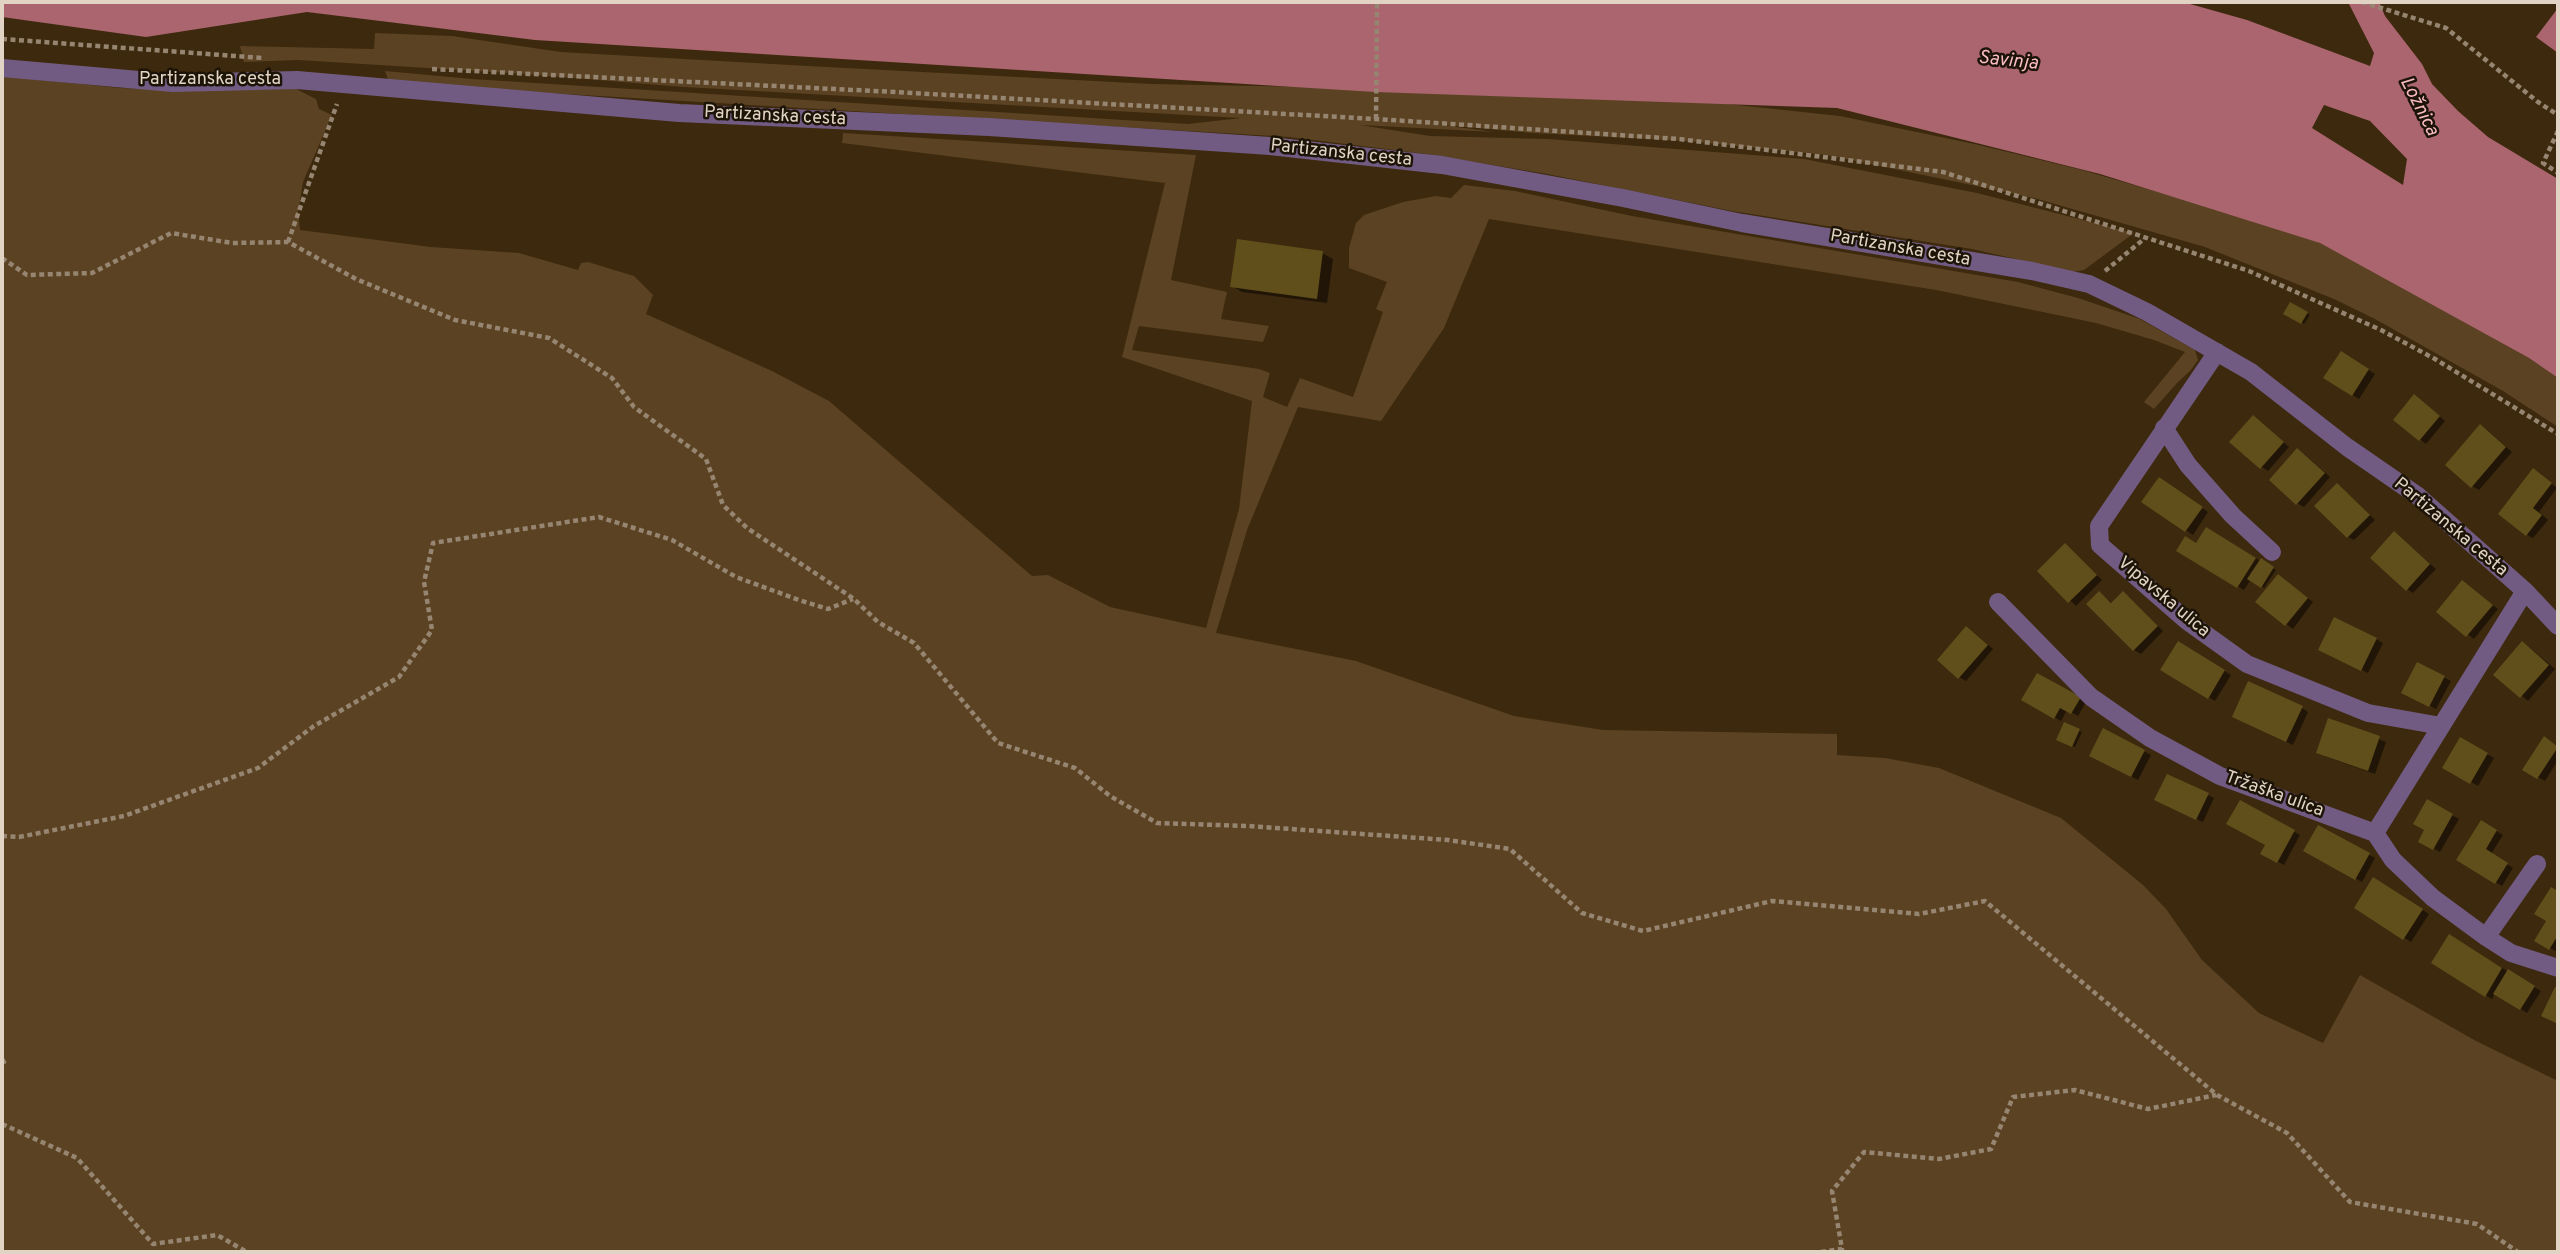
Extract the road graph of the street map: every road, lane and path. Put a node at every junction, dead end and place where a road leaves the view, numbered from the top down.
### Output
1 (1377, 2) edge
2 (2362, 2) edge
3 (2, 39) edge
4 (276, 60) dead end
5 (2, 68) edge
6 (427, 69) dead end
7 (338, 103) dead end
8 (2558, 115) edge
9 (1376, 119) junction
10 (2558, 131) edge
11 (2558, 173) edge
12 (2145, 238) junction
13 (288, 242) junction
14 (2, 258) edge
15 (2089, 284) junction
16 (2217, 352) junction
17 (2164, 428) junction
18 (2558, 434) edge
19 (2273, 552) dead end
20 (2525, 591) junction
21 (854, 599) junction
22 (1998, 602) dead end
23 (2558, 626) edge
24 (2441, 726) junction
25 (2375, 833) junction
26 (2, 836) edge
27 (2538, 864) dead end
28 (2486, 937) junction
29 (2558, 968) edge
30 (2217, 1095) junction
31 (2, 1124) edge
32 (247, 1252) edge
33 (1821, 1252) edge
34 (2518, 1252) edge

1 - 9 path
2 - 8 path
3 - 4 path
5 - 15 street, Partizanska cesta
6 - 9 path
7 - 13 path
9 - 12 path
10 - 11 path
12 - 15 path
12 - 18 path
13 - 14 path
13 - 21 path
15 - 16 street, Partizanska cesta
16 - 17 street, Vipavska ulica
16 - 20 street, Partizanska cesta
17 - 19 street
17 - 24 street, Vipavska ulica
20 - 23 street, Partizanska cesta
20 - 24 street
21 - 26 path
21 - 30 path
22 - 25 street, Tržaška ulica
24 - 25 street
25 - 28 street
27 - 28 street
28 - 29 street
30 - 33 path
30 - 34 path
31 - 32 path

